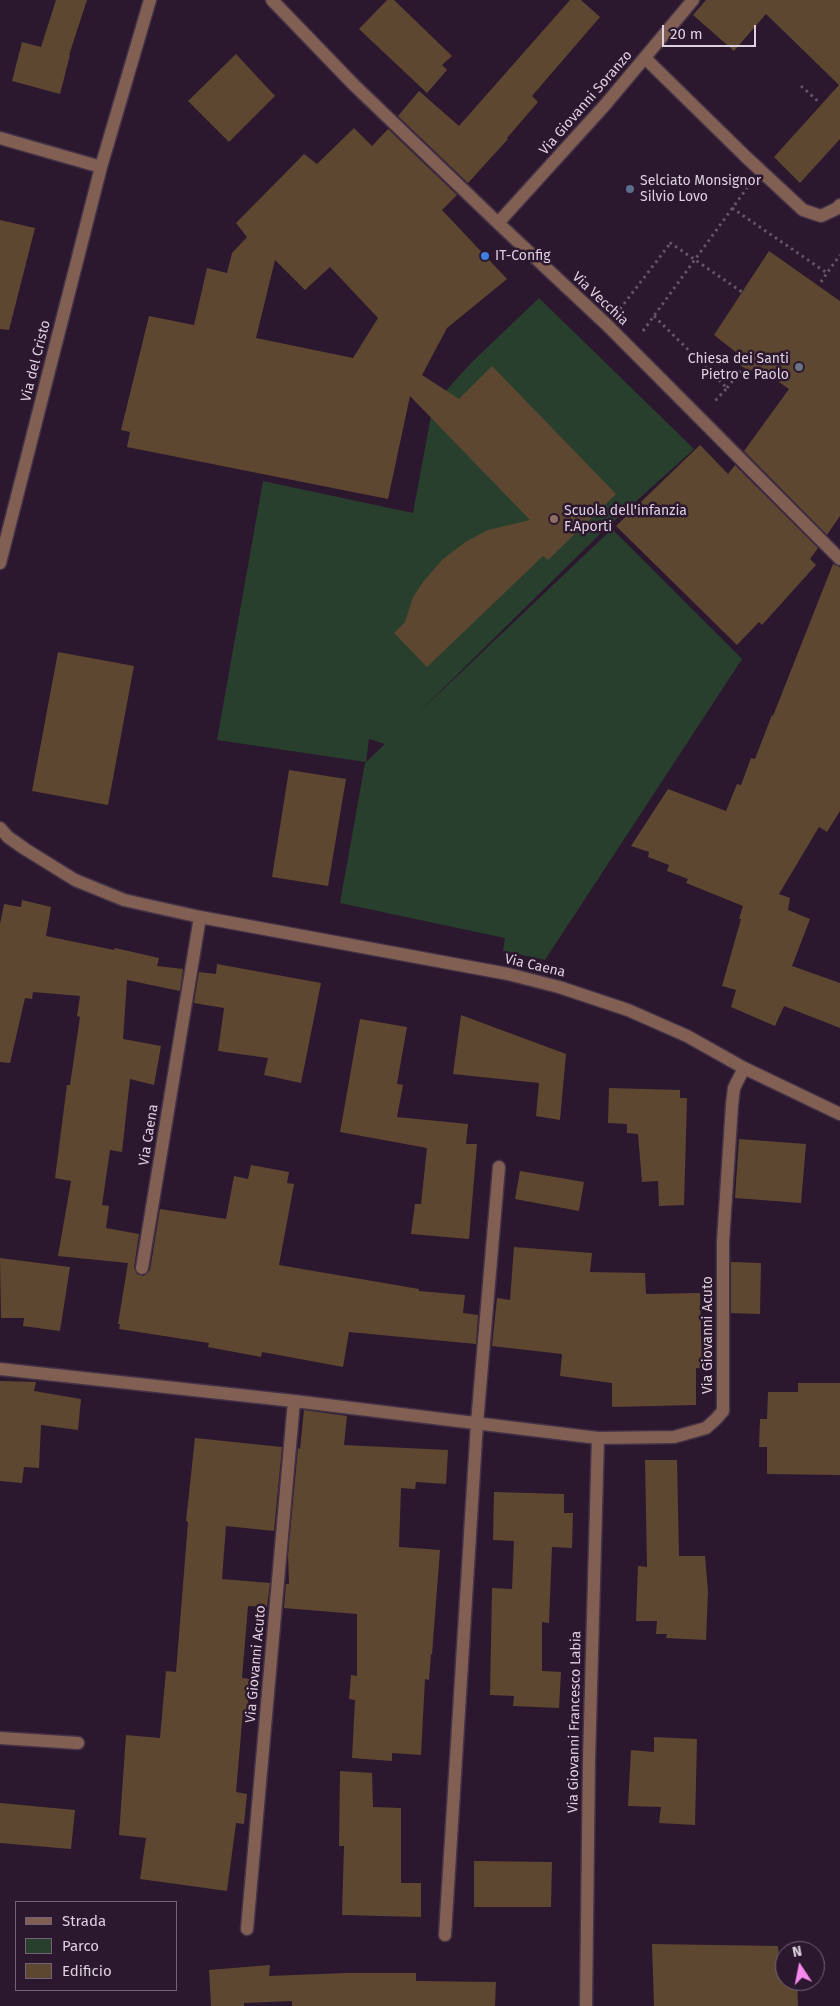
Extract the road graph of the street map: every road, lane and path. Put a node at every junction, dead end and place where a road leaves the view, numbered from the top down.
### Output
1 (150, 0) edge
2 (272, 0) edge
3 (693, 0) edge
4 (645, 58) junction
5 (801, 86) dead end
6 (820, 103) dead end
7 (0, 138) edge
8 (101, 167) junction
9 (748, 186) dead end
10 (840, 205) edge
11 (732, 208) junction
12 (498, 223) junction
13 (840, 255) edge
14 (695, 260) junction
15 (827, 273) junction
16 (821, 282) dead end
17 (742, 292) dead end
18 (617, 314) dead end
19 (654, 316) junction
20 (639, 335) dead end
21 (744, 368) dead end
22 (727, 388) junction
23 (714, 402) dead end
24 (840, 559) edge
25 (0, 563) edge
26 (0, 828) edge
27 (200, 917) junction
28 (744, 1068) junction
29 (840, 1114) edge
30 (499, 1167) dead end
31 (142, 1268) dead end
32 (0, 1369) edge
33 (294, 1401) junction
34 (477, 1423) junction
35 (598, 1438) junction
36 (0, 1738) edge
37 (78, 1743) dead end
38 (247, 1929) dead end
39 (445, 1935) dead end
40 (586, 2006) edge

1 - 8 street, Via del Cristo
2 - 12 street, Via Vecchia
3 - 4 street, Via Giovanni Soranzo
4 - 10 street
4 - 12 street, Via Giovanni Soranzo
5 - 6 path
7 - 8 street
8 - 25 street, Via del Cristo
9 - 11 path
11 - 14 path
11 - 15 path
12 - 24 street, Via Vecchia
13 - 15 path
14 - 17 path
14 - 18 path
14 - 19 path
15 - 16 path
19 - 20 path
19 - 22 path
21 - 22 path
22 - 23 path
26 - 27 street, Via Caena
27 - 28 street, Via Caena
27 - 31 street, Via Caena
28 - 29 street, Via Caena
28 - 35 street, Via Giovanni Acuto
30 - 34 street
32 - 33 street, Via Giovanni Acuto
33 - 34 street, Via Giovanni Acuto
33 - 38 street, Via Giovanni Acuto
34 - 35 street, Via Giovanni Acuto
34 - 39 street
35 - 40 street, Via Giovanni Francesco Labia
36 - 37 street

